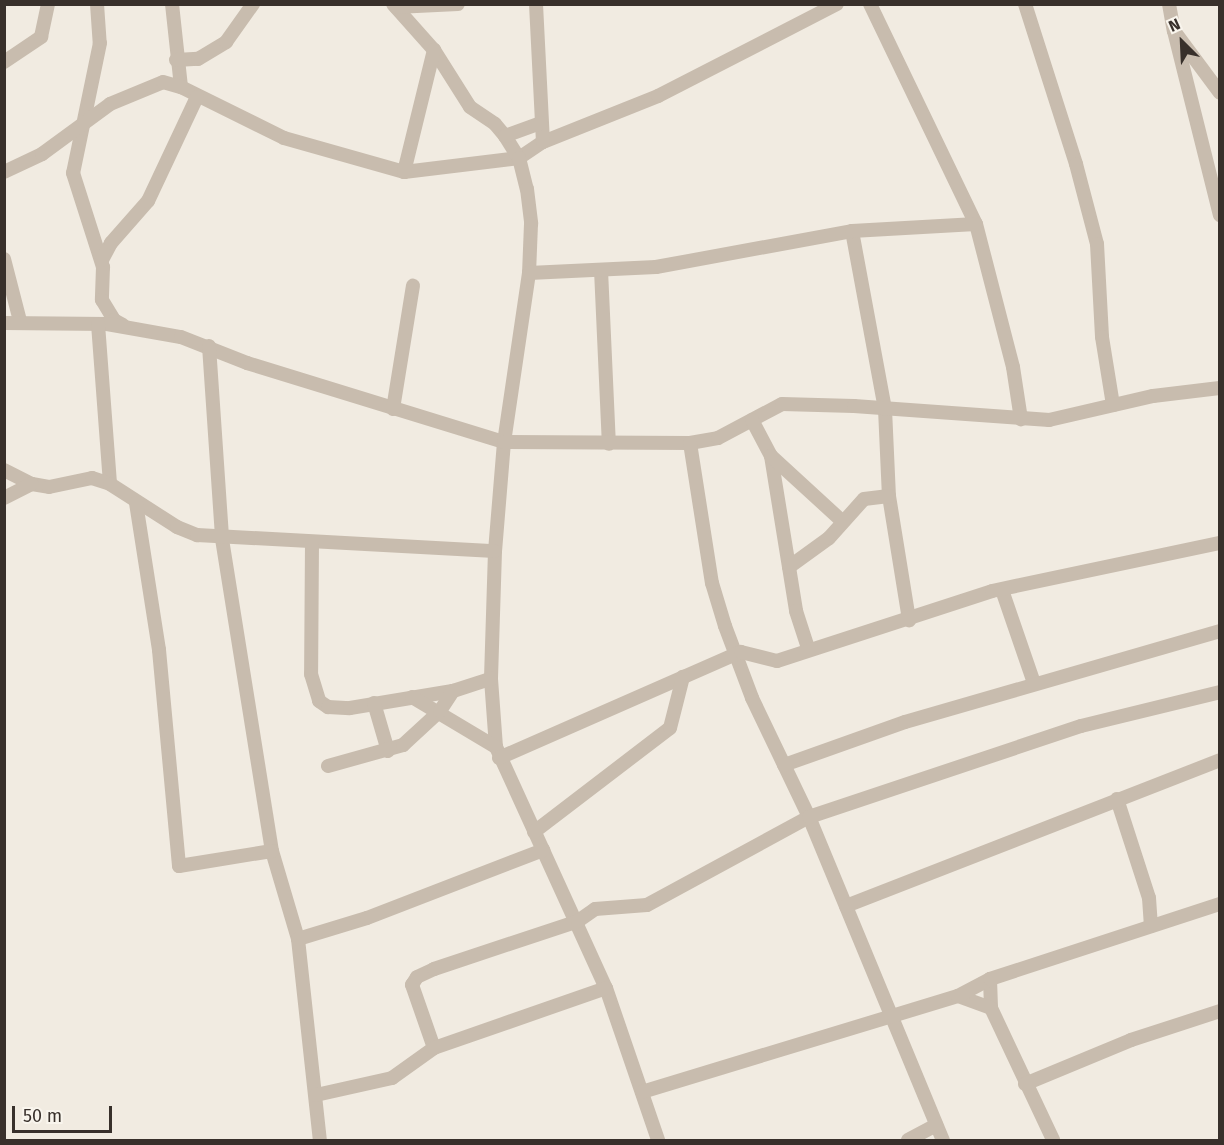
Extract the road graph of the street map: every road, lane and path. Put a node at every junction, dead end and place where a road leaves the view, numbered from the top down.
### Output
1 (48, 4) edge
2 (97, 4) edge
3 (172, 4) edge
4 (253, 4) edge
5 (458, 4) edge
6 (536, 4) edge
7 (837, 4) edge
8 (870, 4) edge
9 (1025, 4) edge
10 (1169, 4) edge
11 (394, 6) edge
12 (1174, 31) junction
13 (434, 50) junction
14 (176, 60) junction
15 (4, 62) edge
16 (181, 87) junction
17 (1220, 93) edge
18 (197, 97) junction
19 (541, 123) junction
20 (82, 124) junction
21 (505, 136) junction
22 (543, 142) junction
23 (519, 158) junction
24 (4, 172) edge
25 (404, 172) junction
26 (1220, 215) edge
27 (976, 224) junction
28 (852, 231) junction
29 (4, 260) edge
30 (102, 261) junction
31 (601, 270) junction
32 (529, 273) junction
33 (413, 286) dead end
34 (20, 321) junction
35 (4, 322) edge
36 (98, 324) junction
37 (129, 328) junction
38 (209, 346) junction
39 (1220, 388) edge
40 (1113, 405) junction
41 (393, 409) junction
42 (885, 409) junction
43 (1021, 418) junction
44 (752, 420) junction
45 (504, 442) junction
46 (690, 443) junction
47 (609, 444) junction
48 (771, 456) junction
49 (4, 470) edge
50 (32, 484) junction
51 (110, 484) junction
52 (889, 496) junction
53 (4, 498) edge
54 (136, 503) junction
55 (842, 520) junction
56 (222, 539) junction
57 (312, 543) junction
58 (1220, 543) edge
59 (495, 551) junction
60 (789, 567) junction
61 (1002, 590) junction
62 (909, 620) junction
63 (1220, 632) edge
64 (808, 649) junction
65 (736, 654) junction
66 (683, 677) junction
67 (491, 679) junction
68 (1034, 683) junction
69 (453, 691) junction
70 (1220, 692) edge
71 (412, 697) junction
72 (374, 703) junction
73 (440, 711) junction
74 (388, 751) junction
75 (497, 753) junction
76 (1220, 760) edge
77 (783, 765) junction
78 (328, 766) dead end
79 (1117, 799) junction
80 (809, 817) junction
81 (534, 832) junction
82 (543, 850) junction
83 (272, 851) junction
84 (1220, 904) edge
85 (846, 906) junction
86 (578, 921) junction
87 (1150, 926) junction
88 (298, 939) junction
89 (990, 979) junction
90 (606, 988) junction
91 (958, 996) junction
92 (991, 1008) junction
93 (1220, 1011) edge
94 (892, 1016) junction
95 (434, 1048) junction
96 (1025, 1084) junction
97 (642, 1092) junction
98 (316, 1095) junction
99 (936, 1125) junction
100 (320, 1140) edge
101 (658, 1140) edge
102 (908, 1140) edge
103 (943, 1140) edge
104 (1053, 1140) edge

1 - 15 street
2 - 20 street
3 - 14 street
4 - 14 street
5 - 11 street
6 - 19 street
7 - 22 street
8 - 27 street
9 - 40 street
10 - 12 street
11 - 13 street
12 - 17 street
12 - 26 street
13 - 21 street
13 - 25 street
14 - 16 street
16 - 18 street
16 - 20 street
18 - 25 street
18 - 30 street
19 - 21 street
19 - 22 street
20 - 24 street
20 - 30 street
21 - 23 street
22 - 23 street
23 - 25 street
23 - 32 street
27 - 28 street
27 - 43 street
28 - 31 street
28 - 42 street
29 - 34 street
30 - 37 street
31 - 32 street
31 - 47 street
32 - 45 street
33 - 41 street
34 - 35 street
34 - 36 street
36 - 37 street
36 - 51 street
37 - 38 street
38 - 41 street
38 - 56 street
39 - 40 street
40 - 43 street
41 - 45 street
42 - 43 street
42 - 44 street
42 - 52 street
44 - 46 street
44 - 48 street
45 - 47 street
45 - 59 street
46 - 47 street
46 - 65 street
48 - 55 street
48 - 60 street
49 - 50 street
50 - 51 street
50 - 53 street
51 - 54 street
52 - 55 street
52 - 62 street
54 - 56 street
54 - 83 street
55 - 60 street
56 - 57 street
56 - 83 street
57 - 59 street
57 - 72 street
58 - 61 street
59 - 67 street
60 - 64 street
61 - 62 street
61 - 68 street
62 - 64 street
63 - 68 street
64 - 65 street
65 - 66 street
65 - 77 street
66 - 75 street
66 - 81 street
67 - 69 street
67 - 75 street
68 - 77 street
69 - 71 street
69 - 73 street
70 - 80 street
71 - 72 street
71 - 73 street
72 - 74 street
73 - 74 street
73 - 75 street
74 - 78 street
75 - 81 street
76 - 79 street
77 - 80 street
79 - 85 street
79 - 87 street
80 - 85 street
80 - 86 street
81 - 82 street
82 - 86 street
82 - 88 street
83 - 88 street
84 - 87 street
85 - 94 street
86 - 90 street
86 - 95 street
87 - 89 street
88 - 98 street
89 - 91 street
89 - 92 street
90 - 95 street
90 - 97 street
91 - 92 street
91 - 94 street
92 - 96 street
93 - 96 street
94 - 97 street
94 - 99 street
95 - 98 street
96 - 104 street
97 - 101 street
98 - 100 street
99 - 102 street
99 - 103 street

